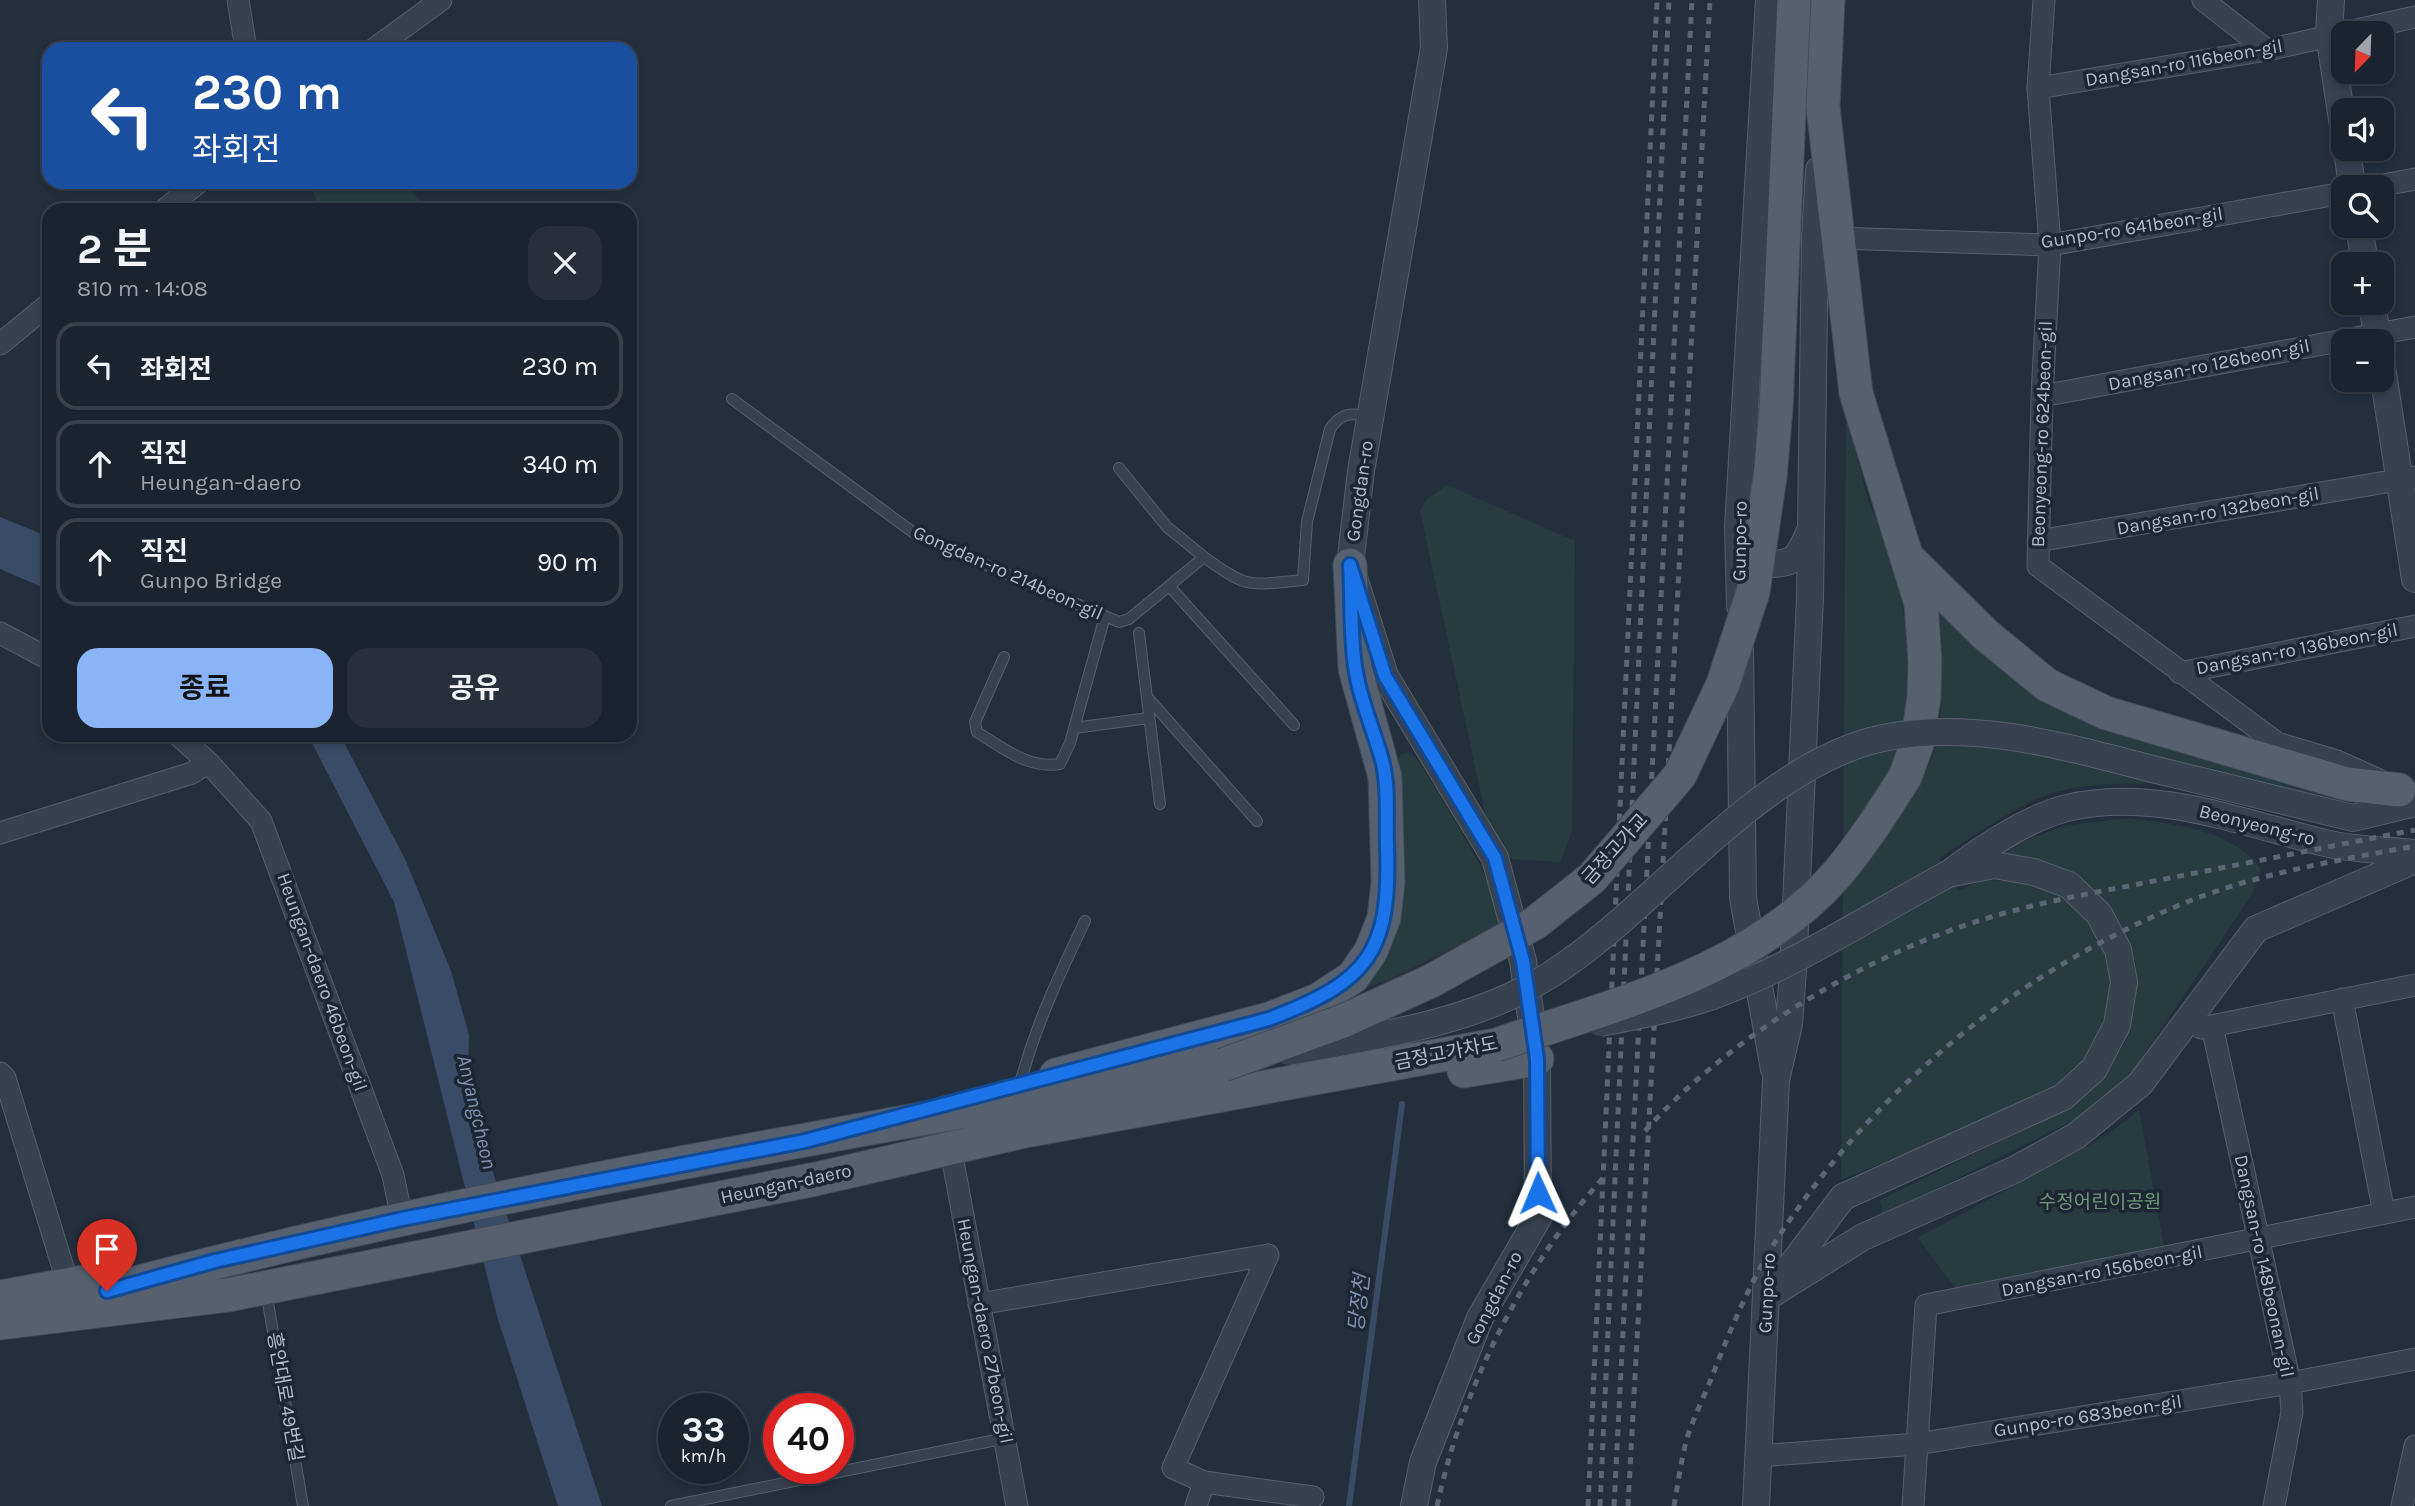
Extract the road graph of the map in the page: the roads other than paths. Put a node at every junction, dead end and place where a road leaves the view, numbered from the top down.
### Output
1 (238, 0) edge
2 (442, 0) edge
3 (1432, 0) edge
4 (1769, 0) edge
5 (1794, 0) edge
6 (1828, 0) edge
7 (2044, 0) edge
8 (2330, 0) edge
9 (2215, 3) edge
10 (2415, 17) edge
11 (2329, 34) junction
12 (245, 42) edge
13 (384, 42) edge
14 (2267, 50) junction
15 (2038, 88) junction
16 (2339, 98) edge
17 (1823, 107) junction
18 (2415, 179) edge
19 (2394, 183) edge
20 (190, 189) edge
21 (2331, 195) edge
22 (173, 203) edge
23 (1836, 238) junction
24 (2050, 245) junction
25 (42, 310) edge
26 (2415, 327) edge
27 (2394, 333) edge
28 (0, 344) edge
29 (2331, 345) edge
30 (2388, 392) edge
31 (2042, 396) junction
32 (732, 399) dead end
33 (1370, 416) junction
34 (1119, 468) dead end
35 (2407, 478) edge
36 (1738, 527) junction
37 (1809, 531) junction
38 (2038, 541) junction
39 (1907, 556) junction
40 (1204, 557) junction
41 (1350, 565) junction
42 (2415, 579) edge
43 (1170, 587) junction
44 (1105, 616) junction
45 (2415, 626) edge
46 (0, 633) edge
47 (1139, 633) dead end
48 (42, 655) edge
49 (1004, 657) dead end
50 (2180, 673) junction
51 (1147, 697) junction
52 (1149, 718) junction
53 (1294, 724) dead end
54 (1074, 728) junction
55 (186, 742) edge
56 (208, 762) junction
57 (1905, 777) joint
58 (2410, 795) edge
59 (1160, 804) dead end
60 (1257, 821) dead end
61 (0, 833) edge
62 (2415, 853) edge
63 (2415, 860) edge
64 (1948, 874) junction
65 (1085, 921) dead end
66 (2415, 985) edge
67 (2342, 999) junction
68 (2212, 1026) junction
69 (2177, 1033) junction
70 (1496, 1045) junction
71 (1537, 1059) junction
72 (1223, 1065) junction
73 (0, 1073) edge
74 (1776, 1080) junction
75 (1020, 1106) junction
76 (952, 1156) junction
77 (816, 1179) junction
78 (2415, 1207) edge
79 (2384, 1213) junction
80 (413, 1218) junction
81 (2258, 1241) junction
82 (215, 1261) junction
83 (68, 1284) junction
84 (266, 1288) junction
85 (228, 1295) junction
86 (0, 1297) edge
87 (1767, 1297) junction
88 (979, 1304) junction
89 (0, 1321) edge
90 (0, 1343) edge
91 (2415, 1359) edge
92 (2290, 1383) junction
93 (1006, 1438) junction
94 (1917, 1444) junction
95 (2415, 1446) edge
96 (1759, 1456) junction
97 (1205, 1482) junction
98 (1313, 1497) dead end
99 (2407, 1502) edge
100 (303, 1506) edge
101 (671, 1506) edge
102 (1017, 1506) edge
103 (1196, 1506) edge
104 (1414, 1506) edge
105 (1756, 1506) edge
106 (1913, 1506) edge
107 (2274, 1506) edge

1 - 12 street
2 - 13 street
3 - 33 street, Gongdan-ro
4 - 36 street, Gunpo-ro
5 - 72 main road, 금정고가교, bridge
6 - 17 main road, Gunpo-ro
7 - 15 street, Beonyeong-ro 624beon-gil
8 - 11 street
9 - 14 street
10 - 11 street, Dangsan-ro 116beon-gil
11 - 14 street, Dangsan-ro 116beon-gil
11 - 16 street
14 - 15 street, Dangsan-ro 116beon-gil
15 - 24 street, Beonyeong-ro 624beon-gil
17 - 23 main road, Gunpo-ro
17 - 37 street, Gunpo-ro
18 - 19 street
20 - 22 street
21 - 24 street, Gunpo-ro 641beon-gil
23 - 24 street, Gunpo-ro 641beon-gil
23 - 39 main road, Gunpo-ro
24 - 31 street, Beonyeong-ro 624beon-gil
25 - 28 street
26 - 27 street, Dangsan-ro 126beon-gil
29 - 31 street, Dangsan-ro 126beon-gil
30 - 35 street
31 - 38 street, Beonyeong-ro 624beon-gil
32 - 44 lane, Gongdan-ro 214beon-gil
33 - 40 lane
33 - 41 street, Gongdan-ro
34 - 40 lane
35 - 38 street, Dangsan-ro 132beon-gil
35 - 42 street
36 - 37 street
36 - 74 street, Gunpo-ro
37 - 74 street, Gunpo-ro
38 - 50 street, Beonyeong-ro 624beon-gil
39 - 57 main road, Gunpo-ro
39 - 58 main road
40 - 43 lane, Gongdan-ro 214beon-gil
41 - 71 street, Gongdan-ro
41 - 75 main road
43 - 44 lane, Gongdan-ro 214beon-gil
43 - 53 lane
44 - 54 lane
45 - 50 street, Dangsan-ro 136beon-gil
46 - 48 street
47 - 51 lane
49 - 54 lane
50 - 58 street, Beonyeong-ro 624beon-gil
51 - 52 lane
51 - 60 lane
52 - 54 lane
52 - 59 lane
55 - 56 street, Heungan-daero 46beon-gil
56 - 61 street
56 - 80 street, Heungan-daero 46beon-gil
57 - 70 main road, 금정고가차도, bridge
58 - 72 street, bridge
62 - 64 street, Beonyeong-ro
63 - 69 street
64 - 70 street, bridge
64 - 87 street
65 - 75 lane
66 - 67 street
67 - 68 street
67 - 79 street
68 - 69 street
68 - 81 street, Dangsan-ro 148beonan-gil
69 - 87 street
70 - 75 main road, 금정고가차도
71 - 76 main road
71 - 104 street, Gongdan-ro
72 - 75 main road
73 - 83 street
74 - 87 street, Gunpo-ro
75 - 77 main road, Heungan-daero
75 - 80 main road, Heungan-daero
76 - 77 main road
76 - 88 street, Heungan-daero 27beon-gil
77 - 84 main road, Heungan-daero
78 - 79 street, Dangsan-ro 156beon-gil
79 - 81 street, Dangsan-ro 156beon-gil
80 - 82 main road
81 - 92 street, Dangsan-ro 148beonan-gil
81 - 94 street, Dangsan-ro 156beon-gil
82 - 83 main road
82 - 89 main road
83 - 86 main road
84 - 85 main road
84 - 100 lane, 흥안대로 49번길
85 - 89 main road
85 - 90 main road
87 - 96 street, Gunpo-ro
88 - 93 street, Heungan-daero 27beon-gil
88 - 97 street
91 - 92 street, Gunpo-ro 683beon-gil
92 - 94 street, Gunpo-ro 683beon-gil
92 - 107 street, Dangsan-ro 148beonan-gil
93 - 101 lane
93 - 102 street, Heungan-daero 27beon-gil
94 - 96 street, Gunpo-ro 683beon-gil
94 - 106 street
95 - 99 street
96 - 105 street, Gunpo-ro
97 - 98 street
97 - 103 street

